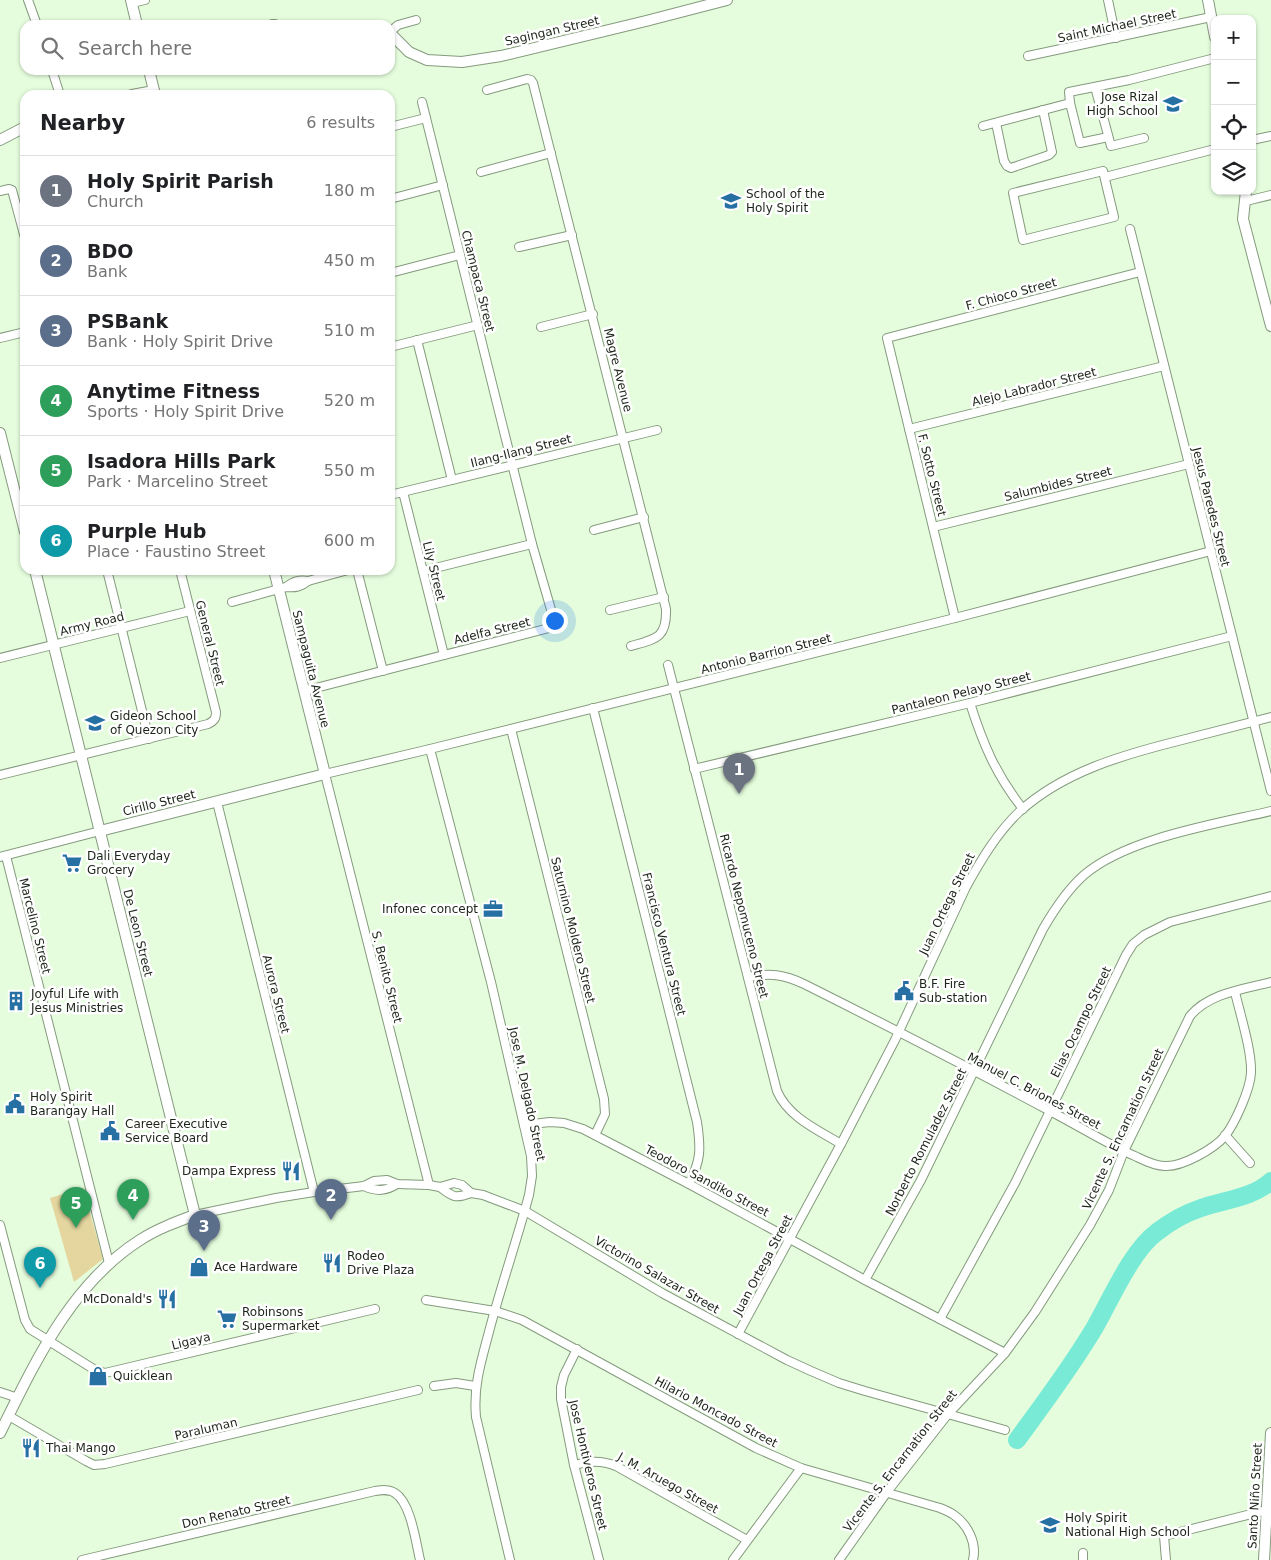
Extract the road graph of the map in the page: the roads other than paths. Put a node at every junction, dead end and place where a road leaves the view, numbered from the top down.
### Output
1 (28, 0) edge
2 (144, 0) edge
3 (727, 0) edge
4 (1108, 0) edge
5 (1208, 0) edge
6 (131, 2) edge
7 (709, 2) edge
8 (1211, 17) joint
9 (34, 20) edge
10 (136, 20) edge
11 (416, 20) dead end
12 (395, 27) edge
13 (395, 37) edge
14 (1116, 38) junction
15 (1028, 56) dead end
16 (1211, 59) edge
17 (54, 75) edge
18 (150, 75) edge
19 (1095, 87) junction
20 (58, 90) edge
21 (154, 90) edge
22 (486, 90) dead end
23 (422, 102) dead end
24 (1070, 103) junction
25 (1043, 110) junction
26 (426, 118) junction
27 (996, 123) junction
28 (395, 126) edge
29 (982, 126) dead end
30 (20, 130) edge
31 (1271, 136) edge
32 (1108, 137) junction
33 (1144, 138) dead end
34 (1256, 139) edge
35 (0, 140) edge
36 (1211, 150) edge
37 (551, 153) junction
38 (481, 172) dead end
39 (1105, 177) junction
40 (442, 185) junction
41 (0, 191) edge
42 (1271, 195) edge
43 (1246, 196) edge
44 (395, 198) edge
45 (20, 220) edge
46 (1130, 230) dead end
47 (572, 234) junction
48 (520, 247) dead end
49 (460, 256) junction
50 (395, 272) edge
51 (1140, 272) junction
52 (593, 314) junction
53 (478, 325) junction
54 (1271, 326) edge
55 (541, 327) dead end
56 (20, 333) edge
57 (0, 338) edge
58 (888, 338) joint
59 (417, 340) junction
60 (395, 345) edge
61 (1164, 366) junction
62 (909, 429) junction
63 (657, 430) dead end
64 (0, 433) edge
65 (624, 438) junction
66 (1189, 464) junction
67 (512, 465) junction
68 (452, 480) junction
69 (403, 492) junction
70 (395, 494) edge
71 (20, 512) edge
72 (644, 517) junction
73 (933, 527) junction
74 (594, 530) dead end
75 (532, 544) junction
76 (1211, 551) junction
77 (423, 570) junction
78 (36, 575) edge
79 (108, 575) edge
80 (181, 575) edge
81 (276, 575) edge
82 (330, 575) edge
83 (358, 575) edge
84 (282, 588) junction
85 (664, 597) junction
86 (232, 602) dead end
87 (610, 610) dead end
88 (190, 611) junction
89 (955, 618) junction
90 (122, 628) junction
91 (1232, 636) junction
92 (54, 645) junction
93 (631, 646) dead end
94 (444, 655) junction
95 (0, 658) edge
96 (668, 665) dead end
97 (383, 671) junction
98 (674, 688) junction
99 (304, 691) junction
100 (970, 703) junction
101 (593, 708) junction
102 (1271, 717) edge
103 (1254, 722) junction
104 (511, 729) junction
105 (149, 739) junction
106 (430, 749) junction
107 (82, 755) junction
108 (694, 769) junction
109 (325, 774) junction
110 (0, 775) edge
111 (1271, 791) edge
112 (217, 802) junction
113 (1022, 809) junction
114 (1271, 811) edge
115 (100, 831) junction
116 (3, 857) edge
117 (1271, 896) edge
118 (748, 977) junction
119 (1271, 982) edge
120 (1235, 992) junction
121 (899, 1032) junction
122 (974, 1071) junction
123 (1051, 1111) junction
124 (524, 1125) junction
125 (595, 1134) junction
126 (1225, 1136) junction
127 (841, 1144) junction
128 (1124, 1151) junction
129 (1250, 1163) dead end
130 (688, 1184) junction
131 (430, 1185) junction
132 (440, 1187) junction
133 (314, 1192) junction
134 (470, 1193) junction
135 (525, 1211) junction
136 (195, 1215) junction
137 (0, 1225) edge
138 (790, 1239) junction
139 (109, 1263) junction
140 (866, 1280) junction
141 (426, 1300) dead end
142 (375, 1309) dead end
143 (495, 1311) junction
144 (940, 1319) junction
145 (738, 1334) junction
146 (48, 1342) junction
147 (577, 1349) junction
148 (1005, 1353) junction
149 (434, 1386) dead end
150 (475, 1386) junction
151 (418, 1390) dead end
152 (0, 1392) edge
153 (18, 1398) junction
154 (948, 1414) junction
155 (9, 1416) junction
156 (1004, 1430) dead end
157 (0, 1433) edge
158 (1271, 1433) edge
159 (574, 1465) junction
160 (800, 1468) junction
161 (887, 1492) junction
162 (1269, 1509) edge
163 (747, 1540) junction
164 (95, 1558) edge
165 (82, 1560) edge
166 (420, 1560) edge
167 (510, 1560) edge
168 (599, 1560) edge
169 (733, 1560) edge
170 (839, 1560) edge
171 (973, 1560) edge
172 (1166, 1560) edge
173 (1264, 1560) edge

1 - 9 street
2 - 6 street
3 - 7 main road, Sagingan Street
4 - 14 street
5 - 8 main road
6 - 10 main road
7 - 13 main road, Sagingan Street
8 - 14 street, Saint Michael Street
11 - 12 street
14 - 15 street, Saint Michael Street
16 - 19 street
17 - 20 street
18 - 21 main road
19 - 24 street
19 - 32 street
22 - 37 street, Magre Avenue
23 - 26 street, Champaca Street
24 - 25 street
24 - 32 street
25 - 27 street
25 - 27 street
26 - 28 street
26 - 40 street, Champaca Street
27 - 29 street
30 - 35 main road
31 - 34 street
32 - 33 street
36 - 39 street
37 - 38 street
37 - 47 street, Magre Avenue
39 - 39 street
40 - 44 street
40 - 49 street, Champaca Street
41 - 45 street
42 - 43 street
43 - 54 main road
46 - 51 street, Jesus Paredes Street
47 - 48 street
47 - 52 street, Magre Avenue
49 - 50 street
49 - 53 street, Champaca Street
51 - 58 street, F. Chioco Street
51 - 61 street, Jesus Paredes Street
52 - 55 street
52 - 65 street, Magre Avenue
53 - 59 street
53 - 67 street, Champaca Street
56 - 57 street
58 - 62 street, F. Sotto Street
59 - 60 street
59 - 68 street
61 - 62 street, Alejo Labrador Street
61 - 66 street, Jesus Paredes Street
62 - 73 street, F. Sotto Street
63 - 65 street, Ilang-Ilang Street
64 - 71 main road
65 - 67 street, Ilang-Ilang Street
65 - 72 street, Magre Avenue
66 - 73 street, Salumbides Street
66 - 76 street, Jesus Paredes Street
67 - 68 street, Ilang-Ilang Street
67 - 75 street, Adelfa Street
68 - 69 street, Ilang-Ilang Street
69 - 70 street, Ilang-Ilang Street
69 - 77 street, Lily Street
72 - 74 street
72 - 85 street, Magre Avenue
73 - 89 street, F. Sotto Street
75 - 77 street
75 - 94 street, Adelfa Street
76 - 89 street, Antonio Barrion Street
76 - 91 street, Jesus Paredes Street
77 - 94 street, Lily Street
78 - 92 main road, De Leon Street
79 - 90 street
80 - 88 street, General Street
81 - 84 main road, Sampaguita Avenue
82 - 84 street
83 - 97 street
84 - 86 street
84 - 99 main road, Sampaguita Avenue
85 - 87 street
85 - 93 street, Magre Avenue
88 - 90 street, Army Road
88 - 105 street, General Street
89 - 98 street, Antonio Barrion Street
90 - 92 street, Army Road
90 - 105 street
91 - 100 street, Pantaleon Pelayo Street
91 - 103 street, Jesus Paredes Street
92 - 95 street, Army Road
92 - 107 main road, De Leon Street
94 - 97 street, Adelfa Street
96 - 98 street, Ricardo Nepomuceno Street
97 - 99 street, Adelfa Street
98 - 101 street, Antonio Barrion Street
98 - 108 street, Ricardo Nepomuceno Street
99 - 109 main road, Sampaguita Avenue
100 - 108 street, Pantaleon Pelayo Street
100 - 113 street
101 - 104 street, Antonio Barrion Street
101 - 130 street, Francisco Ventura Street
102 - 103 street, Juan Ortega Street
103 - 111 street, Jesus Paredes Street
103 - 113 street, Juan Ortega Street
104 - 106 street, Antonio Barrion Street
104 - 125 street, Saturnino Moldero Street
105 - 107 street
106 - 109 street, Antonio Barrion Street
106 - 124 street, Jose M. Delgado Street
107 - 110 street
107 - 115 main road, De Leon Street
108 - 118 street, Ricardo Nepomuceno Street
109 - 112 main road, Cirillo Street
109 - 131 street, S. Benito Street
112 - 115 main road, Cirillo Street
112 - 133 street, Aurora Street
113 - 121 street, Juan Ortega Street
114 - 122 street, Norberto Romuladez Street
115 - 116 street, Cirillo Street
115 - 136 main road, De Leon Street
116 - 139 street, Marcelino Street
117 - 123 street, Elias Ocampo Street
118 - 121 street, Manuel C. Briones Street
118 - 127 street, Ricardo Nepomuceno Street
119 - 120 street, Vicente S. Encarnation Street
120 - 126 street, Manuel C. Briones Street
120 - 128 street, Vicente S. Encarnation Street
121 - 122 street, Manuel C. Briones Street
121 - 127 street, Juan Ortega Street
122 - 123 street, Manuel C. Briones Street
122 - 140 street, Norberto Romuladez Street
123 - 128 street, Manuel C. Briones Street
123 - 144 street, Elias Ocampo Street
124 - 125 street, Teodoro Sandiko Street
124 - 135 street, Jose M. Delgado Street
125 - 130 street, Teodoro Sandiko Street
126 - 128 street, Manuel C. Briones Street
126 - 129 street
127 - 138 street, Juan Ortega Street
128 - 148 street, Vicente S. Encarnation Street
130 - 138 street, Teodoro Sandiko Street
131 - 132 street, Victorino Salazar Street
131 - 133 street, Victorino Salazar Street
132 - 134 street, Victorino Salazar Street
132 - 134 street, Victorino Salazar Street
133 - 136 street, Victorino Salazar Street
134 - 135 street, Victorino Salazar Street
135 - 143 street, Jose M. Delgado Street
135 - 145 street, Victorino Salazar Street
136 - 139 main road
137 - 146 street, Ligaya
138 - 140 street, Teodoro Sandiko Street
138 - 145 street, Juan Ortega Street
139 - 146 main road
140 - 144 street, Teodoro Sandiko Street
141 - 143 street, Hilario Moncado Street
142 - 146 street, Ligaya
143 - 147 street, Hilario Moncado Street
143 - 150 street, Jose M. Delgado Street
144 - 148 street, Teodoro Sandiko Street
145 - 154 street, Victorino Salazar Street
146 - 153 main road
147 - 159 street, Jose Hontiveros Street
147 - 160 street, Hilario Moncado Street
148 - 154 street, Vicente S. Encarnation Street
149 - 150 street
150 - 167 street, Jose M. Delgado Street
151 - 155 street, Paraluman
152 - 153 street
153 - 155 main road
154 - 156 street, Victorino Salazar Street
154 - 161 street, Vicente S. Encarnation Street
155 - 157 main road
158 - 162 main road, Santo Niño Street
159 - 163 street, J. M. Aruego Street
159 - 168 street, Jose Hontiveros Street
160 - 161 street, Hilario Moncado Street
160 - 163 street
161 - 170 street, Vicente S. Encarnation Street
161 - 171 street, Hilario Moncado Street
162 - 172 street
162 - 173 main road, Santo Niño Street
163 - 169 street
164 - 165 street, Don Renato Street
164 - 166 street, Don Renato Street

